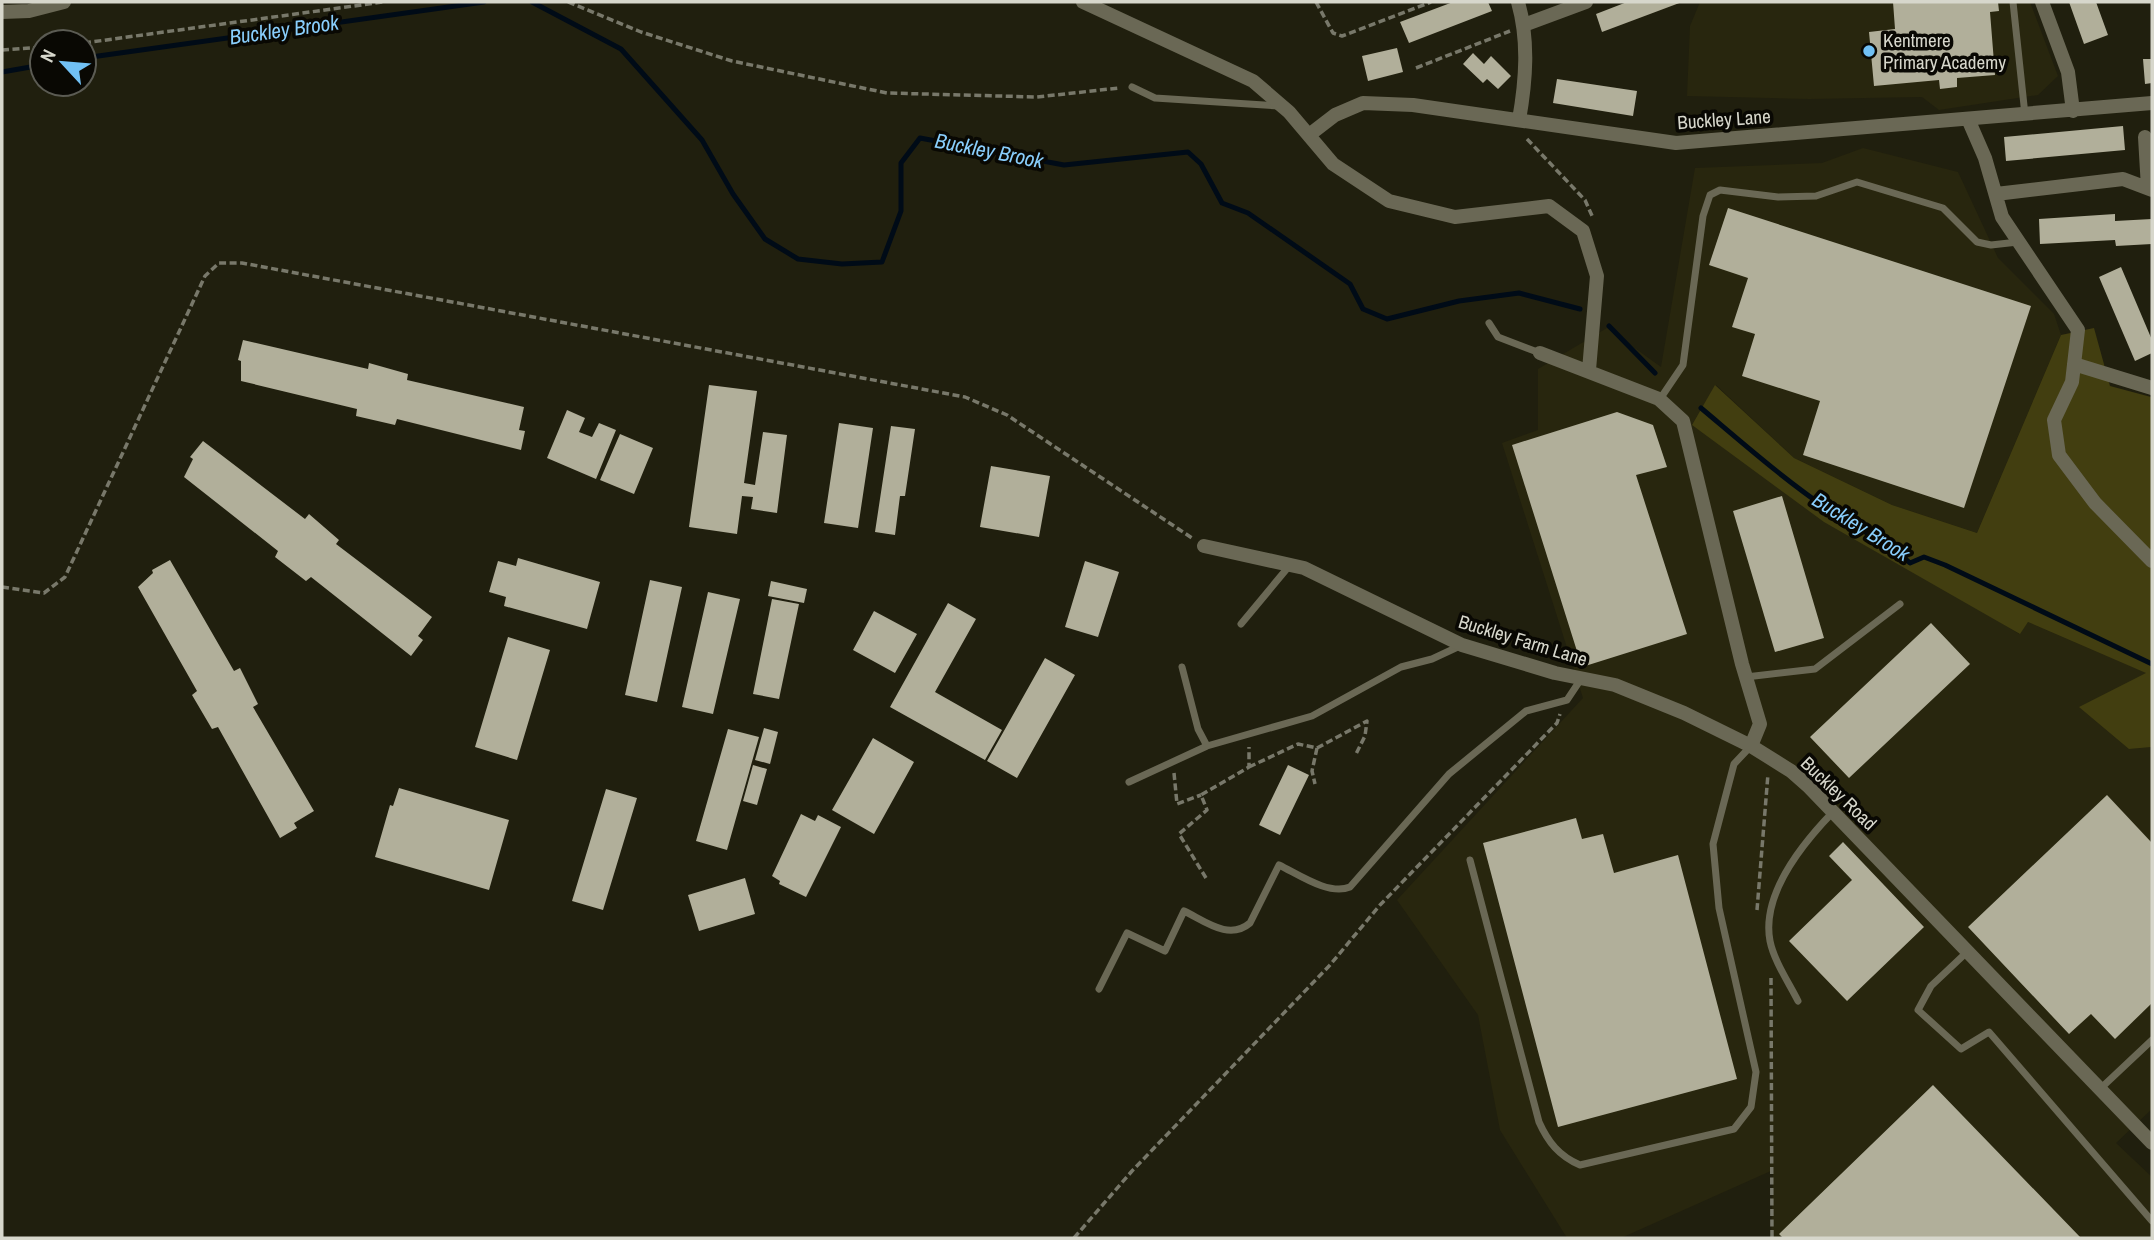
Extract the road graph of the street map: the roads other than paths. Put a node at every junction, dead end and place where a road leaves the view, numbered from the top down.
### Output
1 (64, 2) edge
2 (1083, 2) edge
3 (1518, 2) edge
4 (1586, 2) edge
5 (2013, 2) edge
6 (2042, 2) edge
7 (2, 12) edge
8 (1524, 25) junction
9 (1132, 87) road end
10 (2152, 103) edge
11 (1283, 107) junction
12 (2073, 111) junction
13 (2025, 115) junction
14 (1968, 119) junction
15 (1520, 120) junction
16 (1309, 135) junction
17 (2145, 137) dead end
18 (2150, 189) edge
19 (1996, 194) junction
20 (2019, 242) junction
21 (1489, 323) dead end
22 (1540, 353) joint
23 (2074, 364) junction
24 (1589, 370) junction
25 (2152, 388) edge
26 (1659, 399) junction
27 (1204, 547) road end
28 (2152, 561) edge
29 (1290, 565) junction
30 (1900, 604) dead end
31 (1241, 624) dead end
32 (1462, 645) junction
33 (1182, 667) dead end
34 (1746, 677) junction
35 (1581, 678) junction
36 (1207, 746) junction
37 (1751, 746) junction
38 (1129, 782) dead end
39 (1833, 812) junction
40 (1470, 860) dead end
41 (1967, 951) junction
42 (1099, 989) dead end
43 (1798, 1001) dead end
44 (2152, 1040) edge
45 (2100, 1089) junction
46 (2152, 1143) edge
47 (2152, 1221) edge

1 - 7 street
2 - 11 street
3 - 8 street
4 - 8 street
5 - 13 lane
6 - 12 street
8 - 15 street
9 - 11 lane
10 - 12 street, Buckley Lane
11 - 16 street
12 - 13 street, Buckley Lane
13 - 14 street, Buckley Lane
14 - 15 street, Buckley Lane
14 - 19 street
15 - 16 street, Buckley Lane
16 - 24 street
17 - 18 street
18 - 19 street
19 - 20 street
20 - 23 street
20 - 26 lane
21 - 22 lane
22 - 24 street
23 - 25 street
23 - 28 street
24 - 26 street
26 - 34 street
27 - 29 street, Buckley Farm Lane
29 - 31 lane
29 - 32 street, Buckley Farm Lane
30 - 34 lane
32 - 35 street, Buckley Farm Lane
32 - 36 lane
33 - 36 lane
34 - 37 street
35 - 37 street, Buckley Farm Lane
35 - 42 lane
36 - 38 lane
37 - 39 street, Buckley Road
37 - 40 lane
39 - 41 street, Buckley Road
39 - 43 lane
41 - 45 street, Buckley Road
41 - 47 lane
44 - 45 lane
45 - 46 street, Buckley Road

